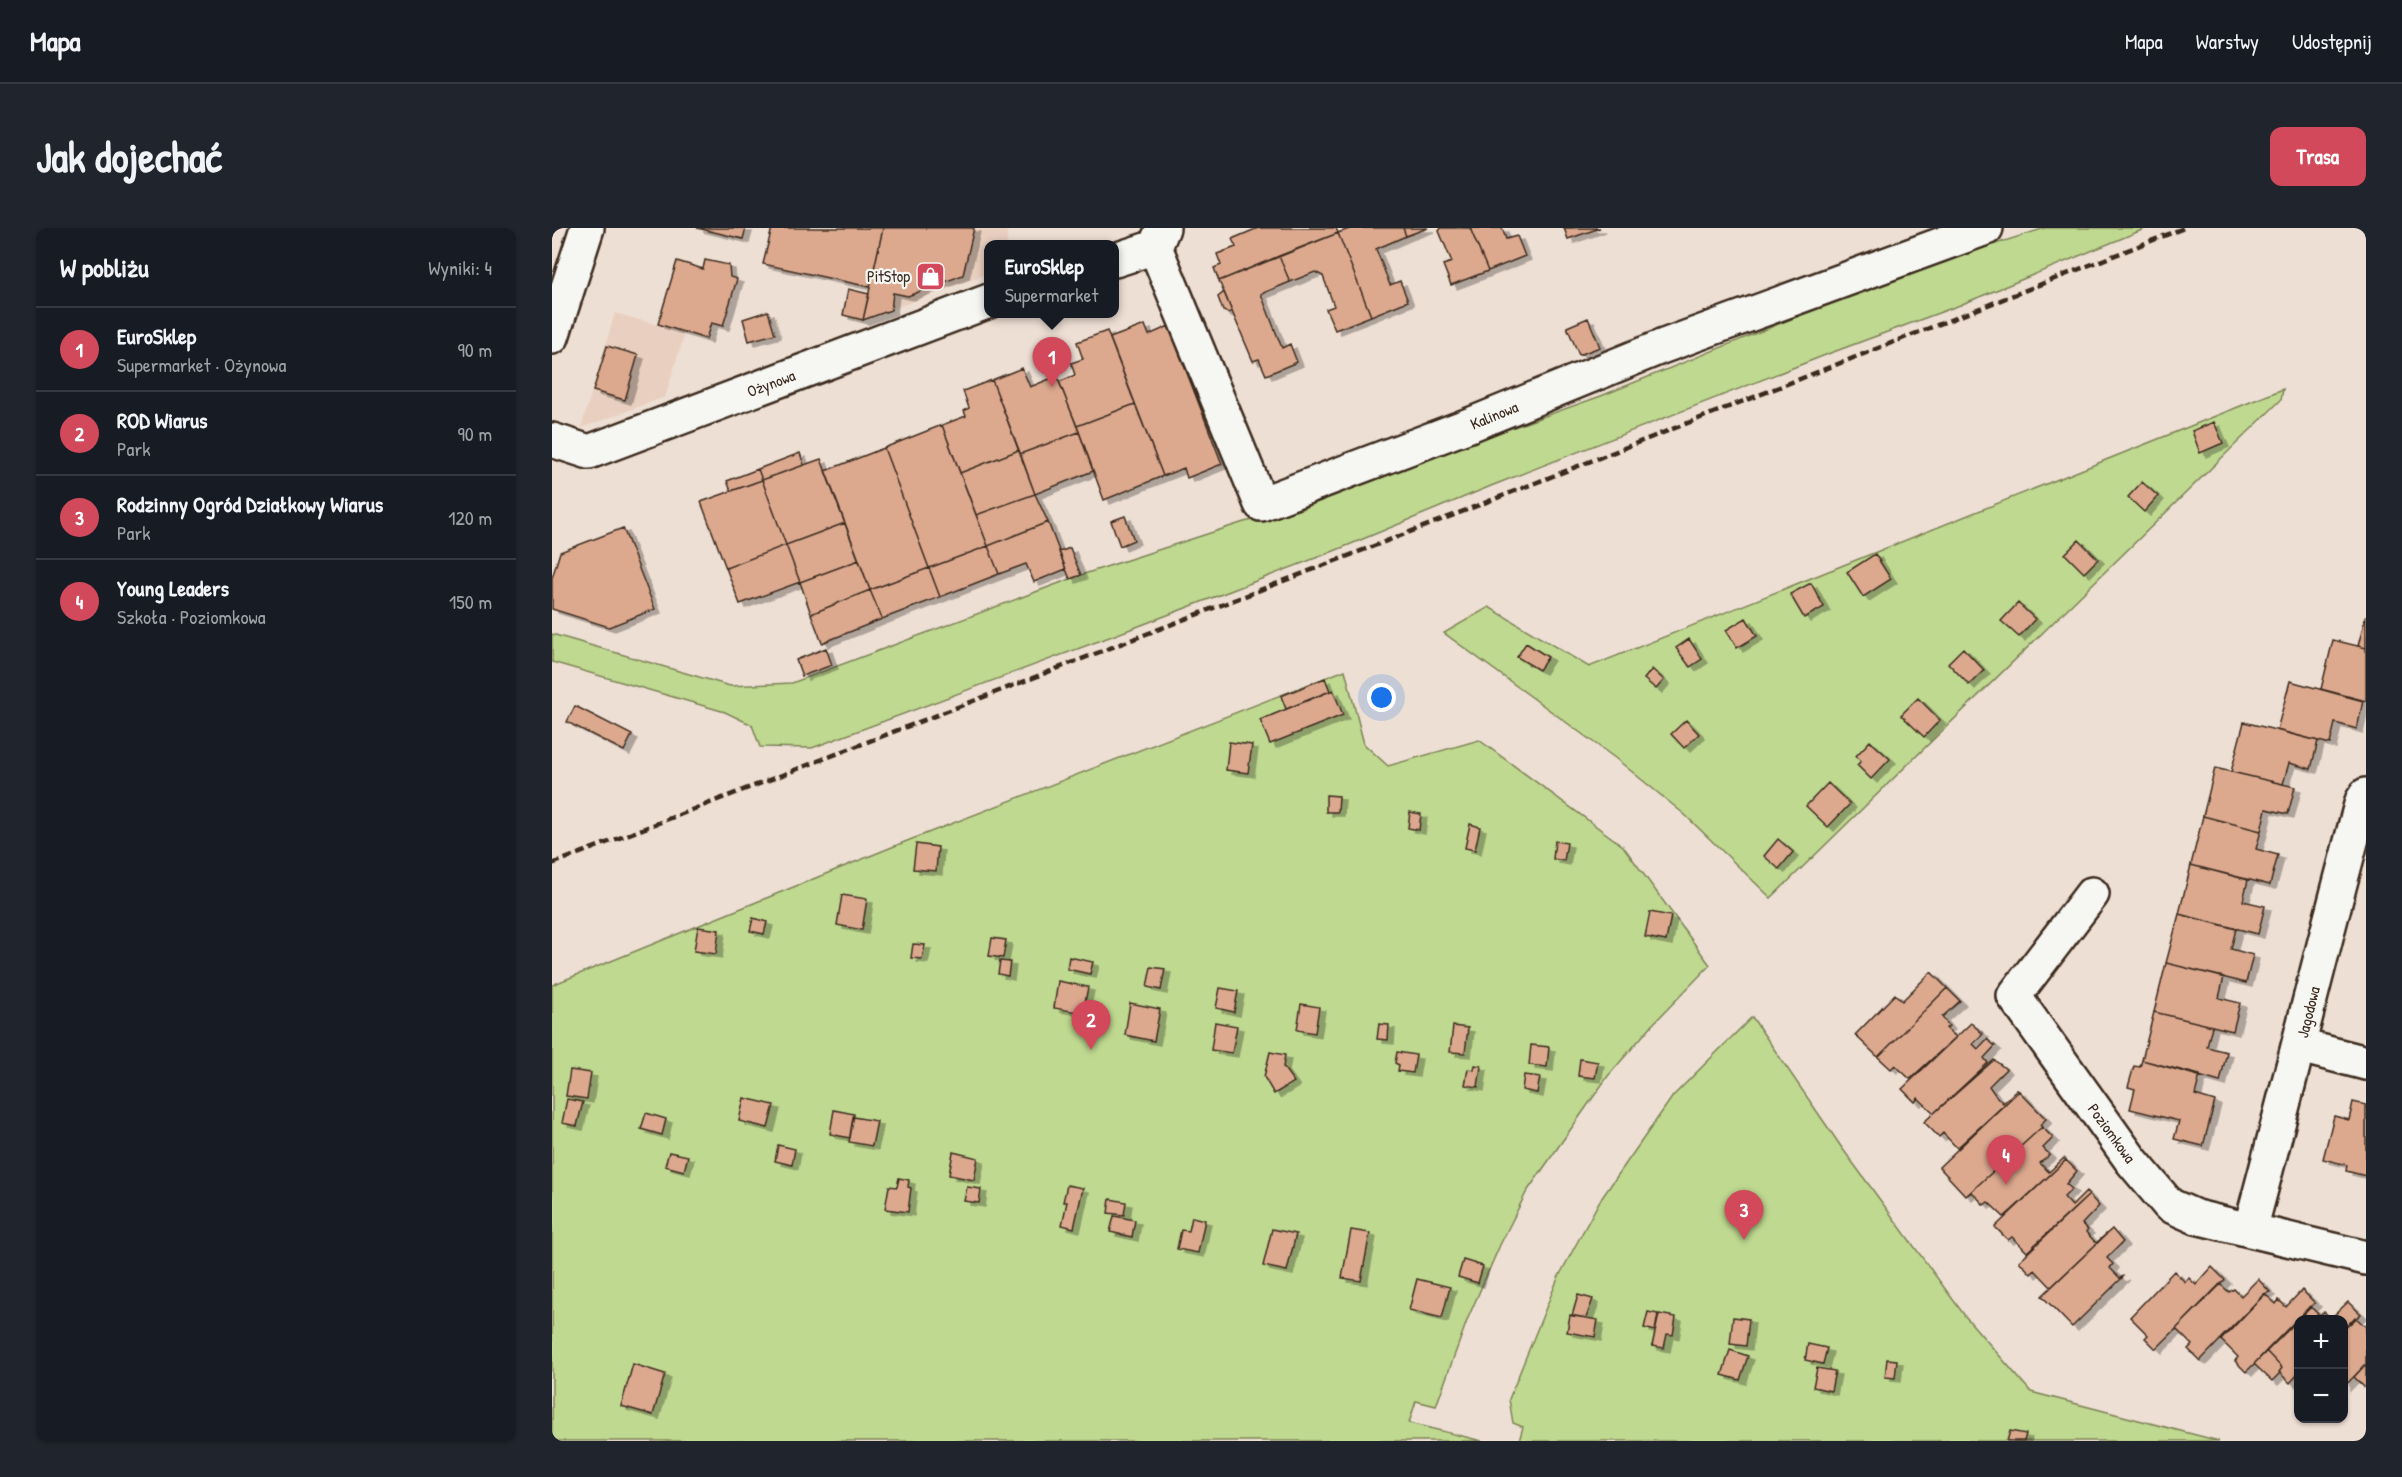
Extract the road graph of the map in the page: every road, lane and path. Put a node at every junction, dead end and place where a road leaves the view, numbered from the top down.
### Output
1 (587, 228) edge
2 (1986, 228) edge
3 (1159, 237) edge
4 (1119, 258) edge
5 (984, 303) edge
6 (552, 337) edge
7 (552, 440) edge
8 (2366, 795) edge
9 (2354, 877) edge
10 (2092, 894) dead end
11 (2300, 1046) junction
12 (2366, 1063) edge
13 (2250, 1230) junction
14 (2366, 1258) edge

1 - 6 street
2 - 3 street, Kalinowa
3 - 4 street
5 - 7 street, Ożynowa
8 - 9 street, Jagodowa
9 - 11 street, Jagodowa
10 - 13 street, Poziomkowa
11 - 12 street
11 - 13 street, Jagodowa
13 - 14 street, Poziomkowa

